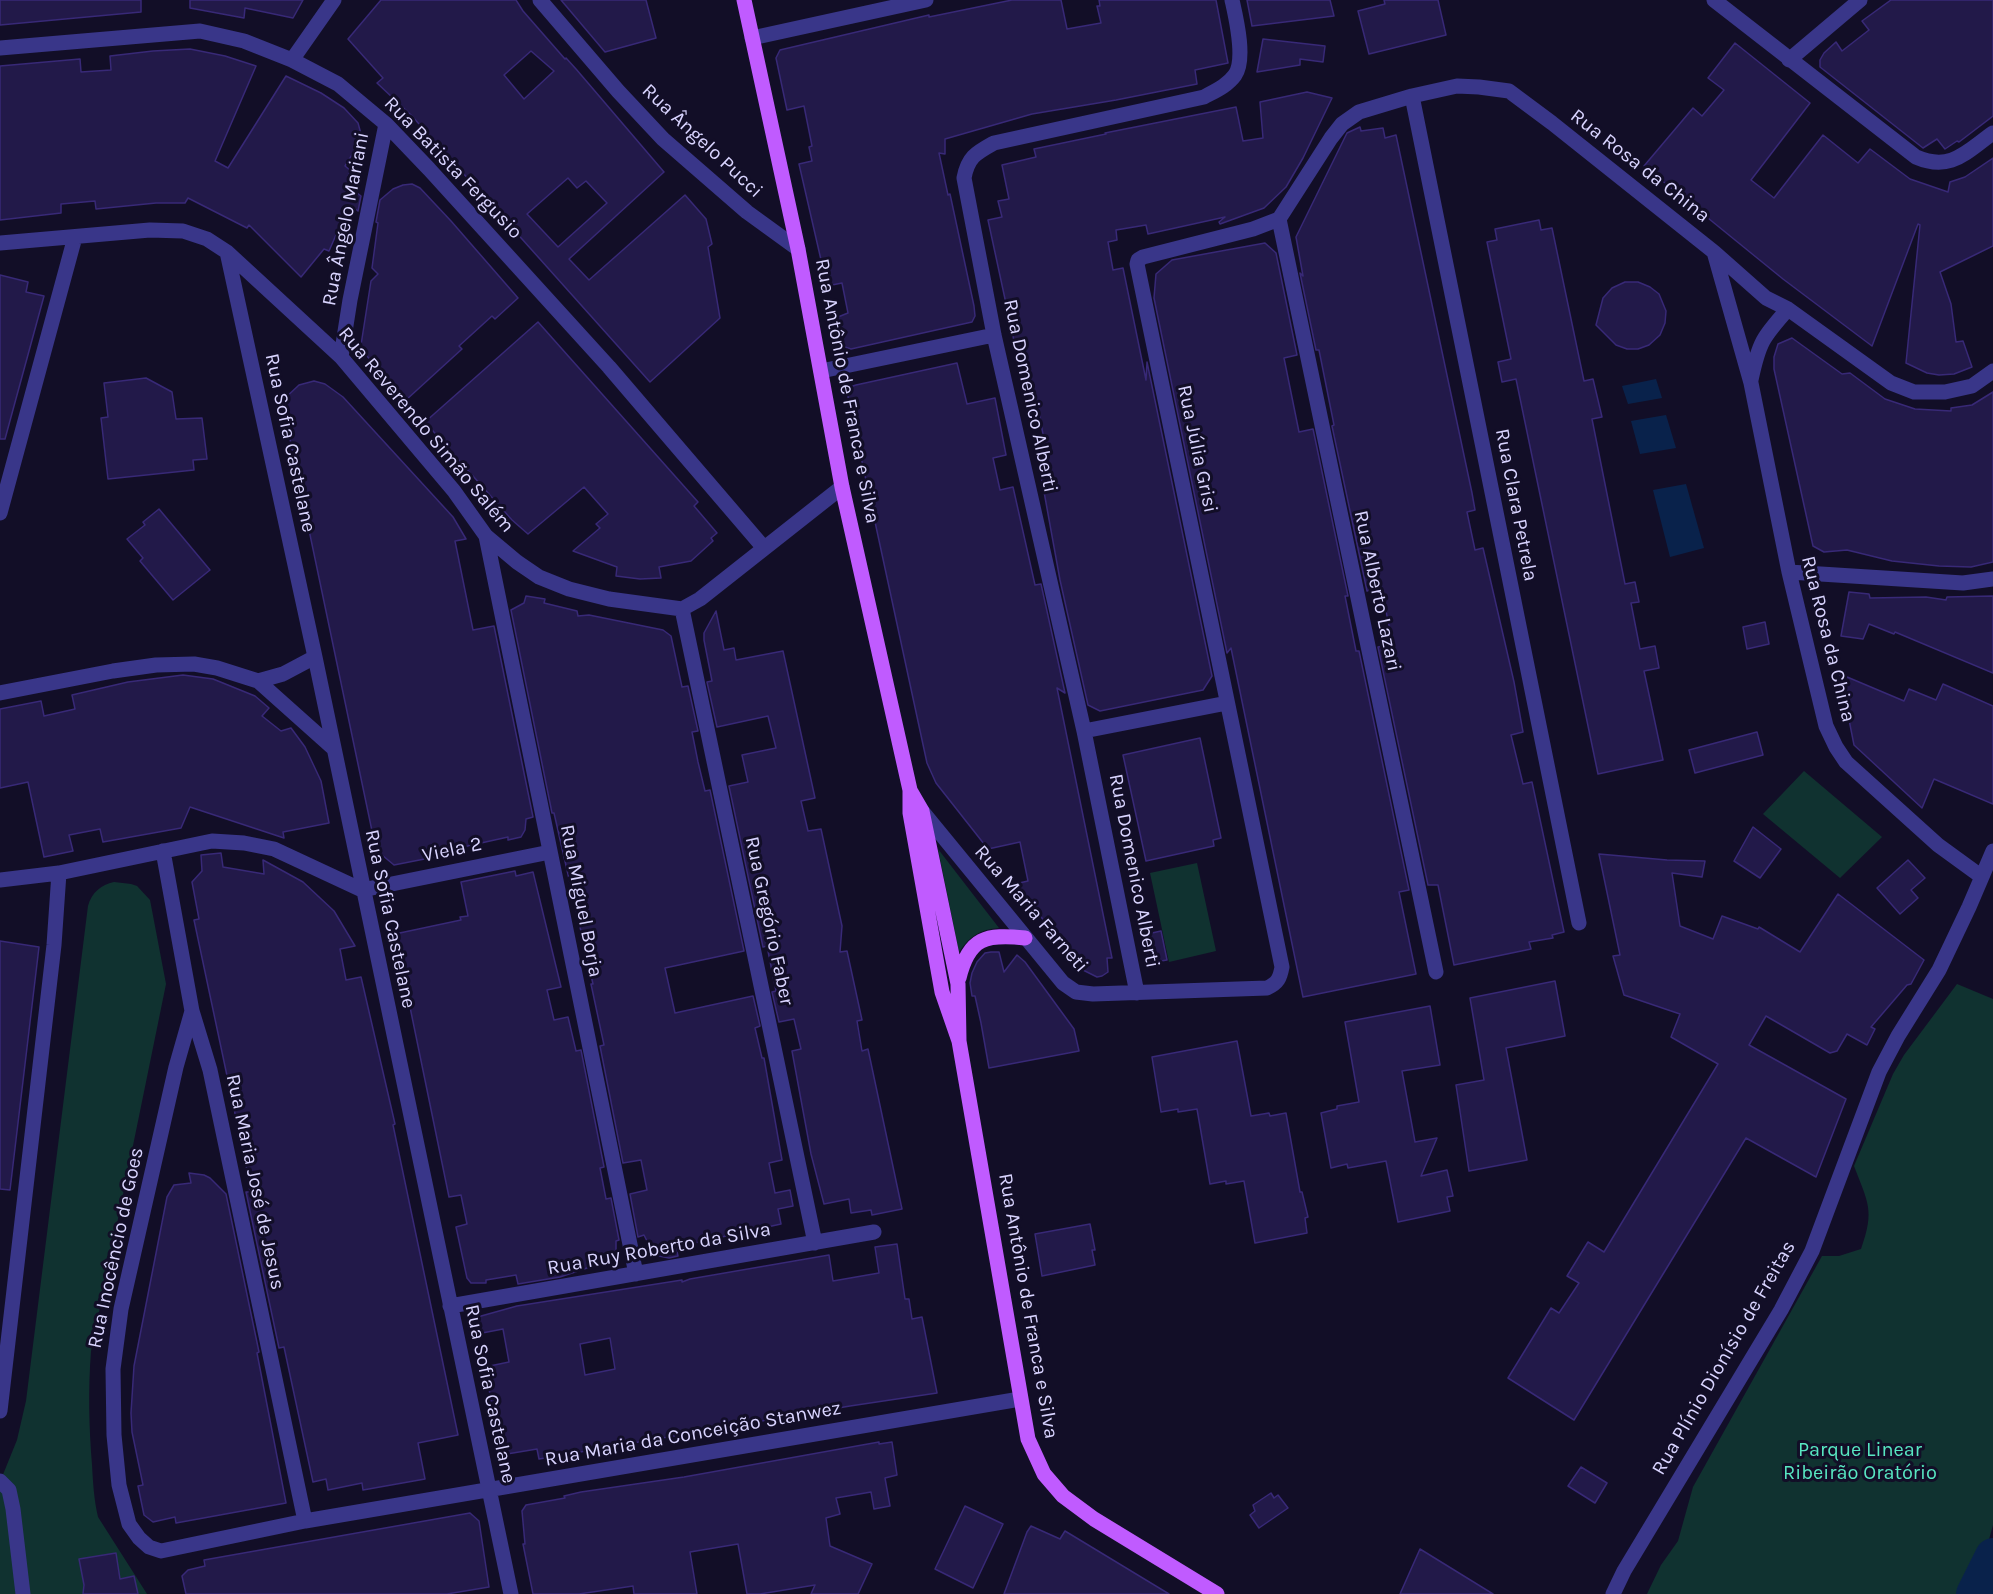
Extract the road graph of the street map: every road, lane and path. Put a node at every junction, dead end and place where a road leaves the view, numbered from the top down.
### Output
1 (334, 0) edge
2 (540, 0) edge
3 (744, 0) edge
4 (927, 0) edge
5 (1232, 0) edge
6 (1714, 0) edge
7 (1860, 0) edge
8 (752, 38) junction
9 (0, 48) edge
10 (292, 60) junction
11 (1789, 60) junction
12 (1412, 96) junction
13 (386, 124) junction
14 (1993, 133) edge
15 (1279, 219) junction
16 (75, 237) junction
17 (0, 243) edge
18 (798, 249) junction
19 (227, 252) junction
20 (1714, 252) junction
21 (1788, 309) junction
22 (994, 335) junction
23 (341, 357) junction
24 (821, 371) junction
25 (1993, 371) edge
26 (1751, 382) junction
27 (842, 487) junction
28 (0, 513) edge
29 (486, 536) junction
30 (764, 548) junction
31 (1789, 572) junction
32 (1993, 579) edge
33 (682, 609) junction
34 (315, 657) junction
35 (258, 681) junction
36 (0, 693) edge
37 (1227, 703) junction
38 (1084, 731) junction
39 (333, 748) junction
40 (916, 812) junction
41 (163, 851) junction
42 (550, 852) junction
43 (1992, 855) edge
44 (59, 873) junction
45 (1982, 877) junction
46 (0, 880) edge
47 (362, 890) junction
48 (1579, 923) dead end
49 (1024, 938) junction
50 (1436, 972) dead end
51 (1280, 978) joint
52 (958, 984) junction
53 (1137, 993) junction
54 (192, 1011) junction
55 (959, 1041) junction
56 (874, 1232) dead end
57 (815, 1243) junction
58 (636, 1274) junction
59 (450, 1306) junction
60 (1020, 1399) junction
61 (0, 1411) edge
62 (0, 1481) edge
63 (489, 1491) junction
64 (305, 1521) junction
65 (161, 1551) joint
66 (22, 1594) edge
67 (511, 1594) edge
68 (1217, 1594) edge
69 (1613, 1594) edge

1 - 10 street
2 - 18 street, Rua Ângelo Pucci
3 - 8 main road, Rua Antônio de Franca e Silva
4 - 8 street
5 - 22 street, Rua Domenico Alberti
6 - 11 street
7 - 11 street
8 - 18 main road, Rua Antônio de Franca e Silva
9 - 10 street, Rua Batista Fergusio
10 - 13 street, Rua Batista Fergusio
11 - 14 street
12 - 15 street
12 - 20 street, Rua Rosa da China
12 - 48 street, Rua Clara Petrela
13 - 23 street, Rua Ângelo Mariani
13 - 30 street, Rua Batista Fergusio
15 - 37 street, Rua Júlia Grisi
15 - 50 street, Rua Alberto Lazari
16 - 17 street, Rua Reverendo Simão Salém
16 - 19 street, Rua Reverendo Simão Salém
16 - 28 street
18 - 24 main road, Rua Antônio de Franca e Silva
19 - 23 street, Rua Reverendo Simão Salém
19 - 34 street, Rua Sofia Castelane
20 - 21 street
20 - 26 street, Rua Rosa da China
21 - 25 street
21 - 26 street, Rua Rosa da China
22 - 24 street
22 - 38 street, Rua Domenico Alberti
23 - 29 street, Rua Reverendo Simão Salém
24 - 27 main road, Rua Antônio de Franca e Silva
26 - 31 street, Rua Rosa da China
27 - 30 street
27 - 40 main road, Rua Antônio de Franca e Silva
29 - 33 street, Rua Reverendo Simão Salém
29 - 42 street, Rua Miguel Borja
30 - 33 street
31 - 32 street
31 - 45 street, Rua Rosa da China
33 - 57 street, Rua Gregório Faber
34 - 35 street
34 - 39 street, Rua Sofia Castelane
35 - 36 street
35 - 39 street
37 - 38 street
37 - 51 street, Rua Júlia Grisi
38 - 53 street, Rua Domenico Alberti
39 - 47 street, Rua Sofia Castelane
40 - 49 street, Rua Maria Farneti
40 - 52 main road, Rua Antônio de Franca e Silva
40 - 55 main road, Rua Antônio de Franca e Silva
41 - 44 street
41 - 47 street
41 - 54 street, Rua Maria José de Jesus
42 - 47 street, Viela 2
42 - 58 street, Rua Miguel Borja
43 - 45 street, Rua Plínio Dionísio de Freitas
44 - 46 street
44 - 61 street
45 - 69 street, Rua Plínio Dionísio de Freitas
47 - 59 street, Rua Sofia Castelane
49 - 52 main road
49 - 53 street, Rua Maria Farneti
51 - 53 street, Rua Maria Farneti
52 - 55 main road, Rua Antônio de Franca e Silva
54 - 64 street, Rua Maria José de Jesus
54 - 65 street, Rua Inocêncio de Goes
55 - 60 main road, Rua Antônio de Franca e Silva
56 - 57 street, Rua Ruy Roberto da Silva
57 - 58 street, Rua Ruy Roberto da Silva
58 - 59 street, Rua Ruy Roberto da Silva
59 - 63 street, Rua Sofia Castelane
60 - 63 street, Rua Maria da Conceição Stanwez
60 - 68 main road, Rua Antônio de Franca e Silva
62 - 66 street
63 - 64 street, Rua Maria da Conceição Stanwez
63 - 67 street, Rua Sofia Castelane
64 - 65 street, Rua Maria da Conceição Stanwez

